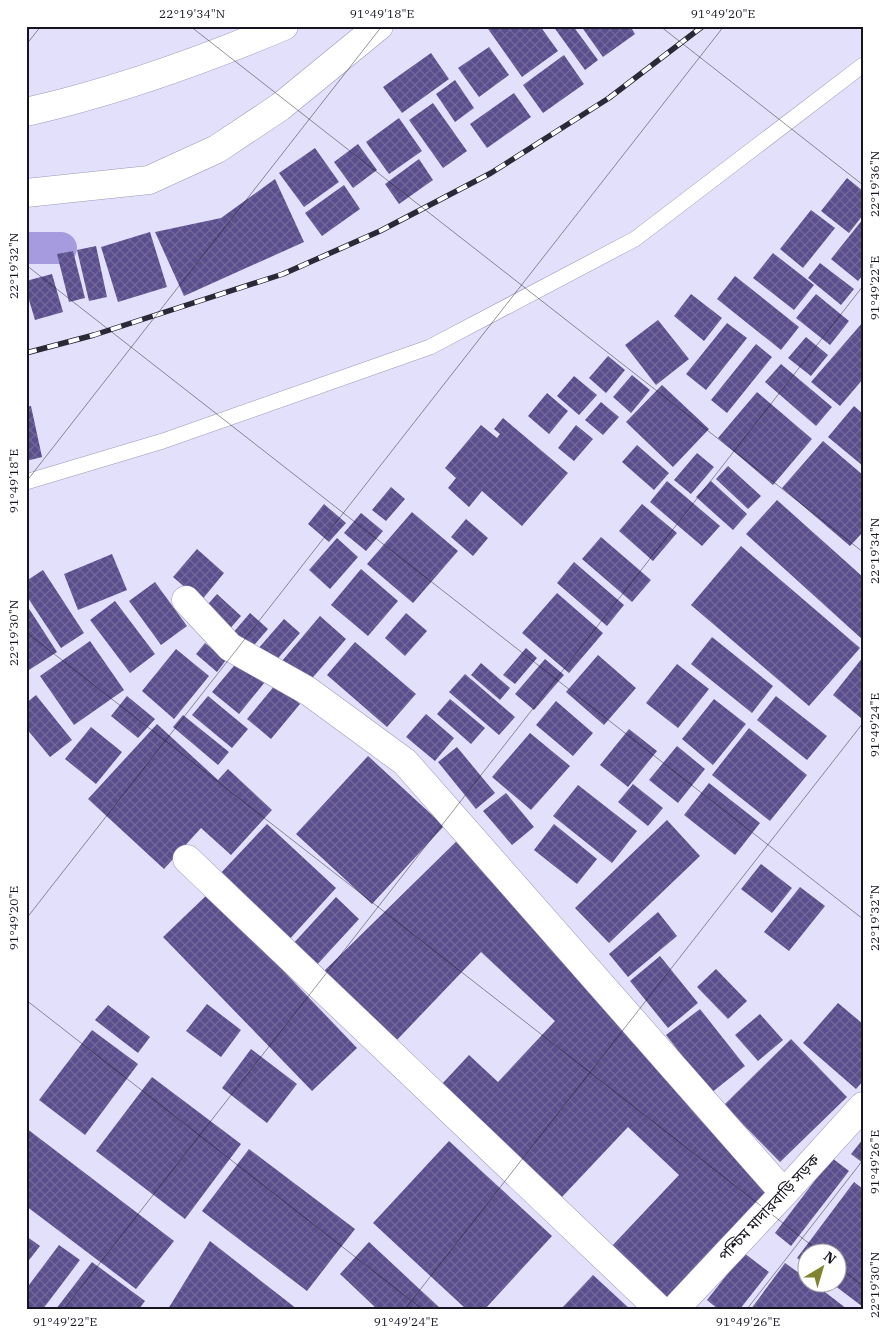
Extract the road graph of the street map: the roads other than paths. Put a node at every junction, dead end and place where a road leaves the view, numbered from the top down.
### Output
1 (284, 26) edge
2 (379, 26) edge
3 (863, 66) edge
4 (26, 112) edge
5 (26, 193) edge
6 (26, 482) edge
7 (186, 600) dead end
8 (187, 859) dead end
9 (863, 1106) edge
10 (784, 1193) junction
11 (659, 1309) edge
12 (675, 1309) edge

1 - 4 street
2 - 5 street
3 - 6 lane
7 - 10 street
8 - 11 street
9 - 10 street, পশ্চিম মাদারবাড়ি সড়ক
10 - 12 street, পশ্চিম মাদারবাড়ি সড়ক

